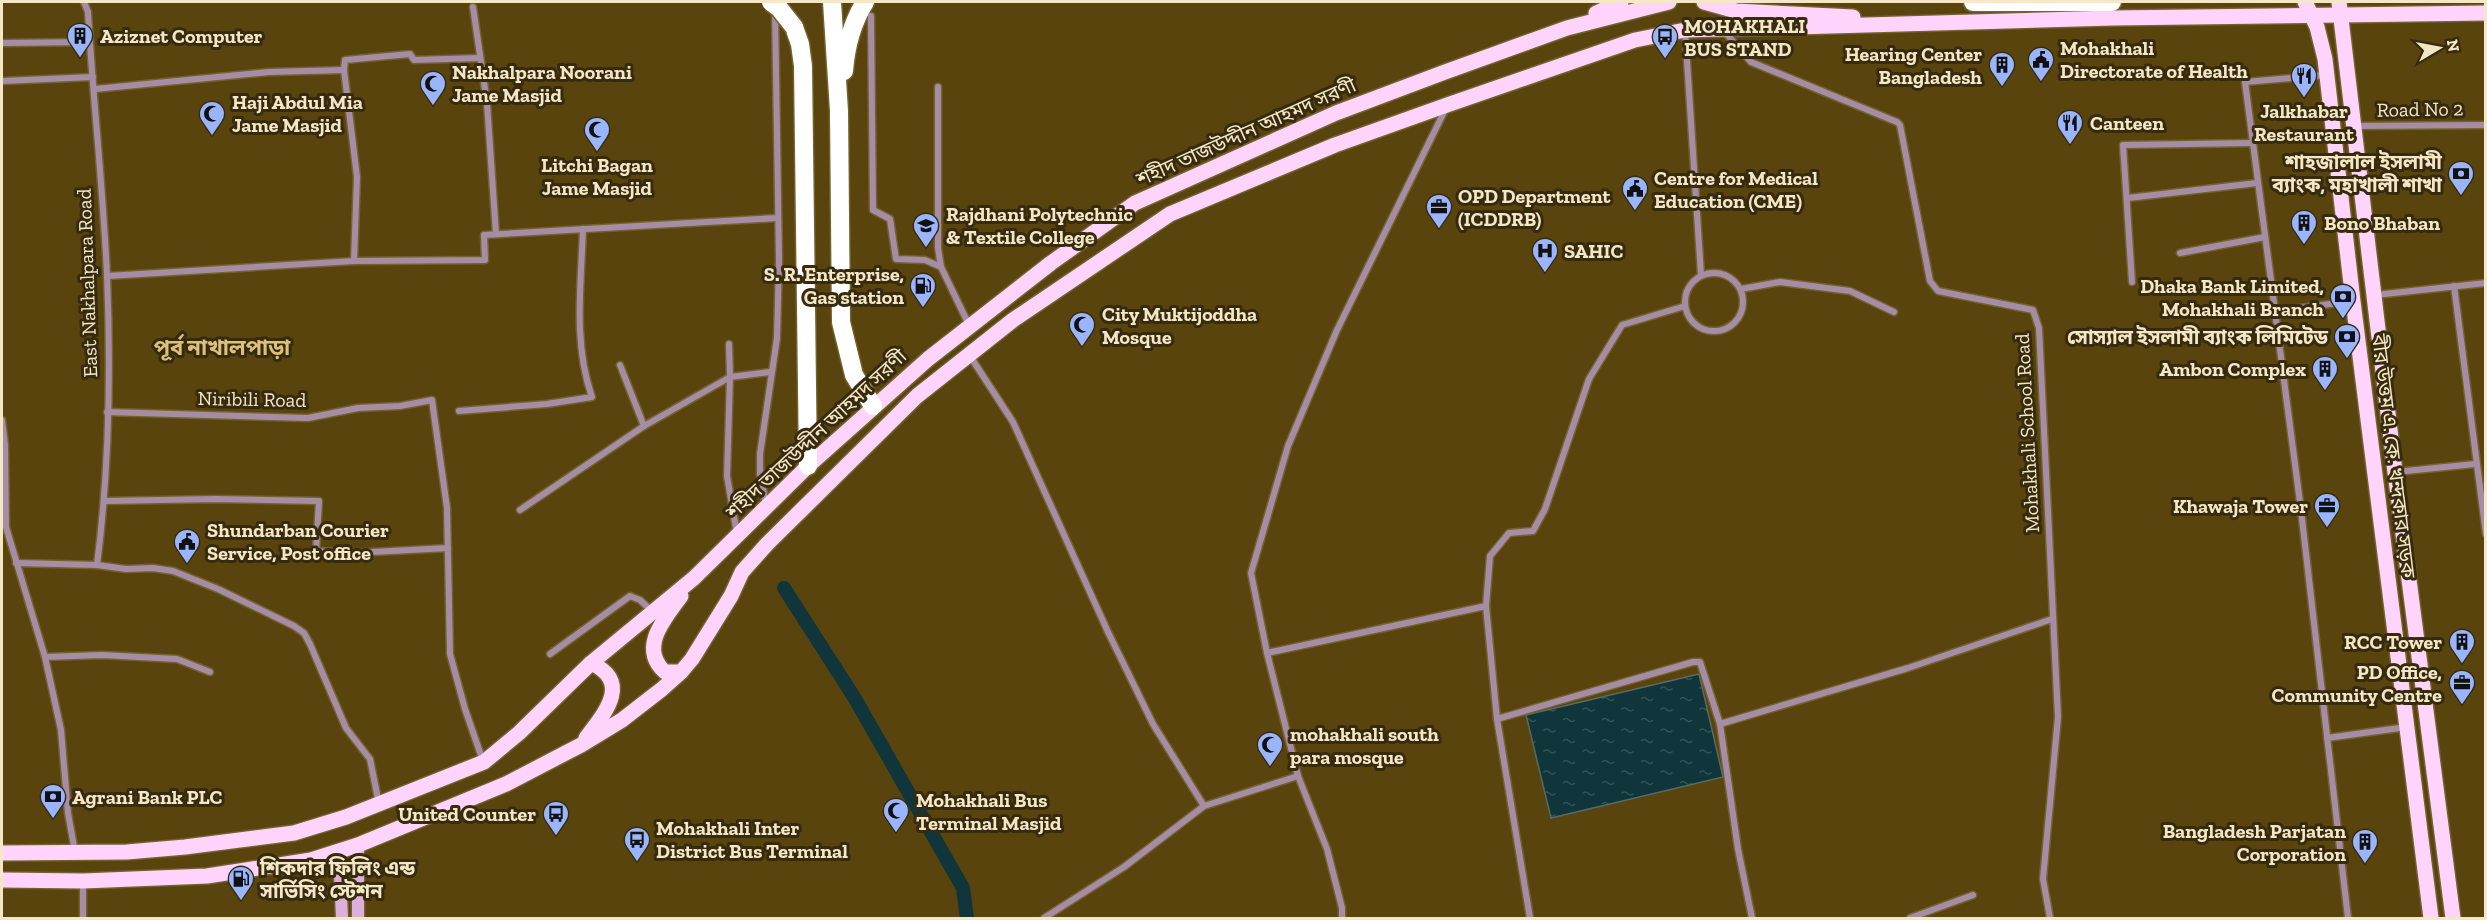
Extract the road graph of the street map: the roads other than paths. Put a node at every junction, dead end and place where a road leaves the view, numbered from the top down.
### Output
1 (84, 2) edge
2 (772, 2) edge
3 (832, 2) edge
4 (1621, 2) edge
5 (1669, 2) edge
6 (1704, 2) edge
7 (1973, 2) edge
8 (2112, 2) edge
9 (2305, 2) edge
10 (473, 7) dead end
11 (868, 9) edge
12 (2340, 9) edge
13 (2486, 13) edge
14 (2312, 16) junction
15 (1954, 23) junction
16 (1567, 28) junction
17 (1686, 30) junction
18 (1723, 30) junction
19 (90, 42) junction
20 (2, 43) edge
21 (479, 58) junction
22 (344, 70) junction
23 (2327, 74) junction
24 (93, 77) junction
25 (2, 81) edge
26 (938, 87) dead end
27 (95, 89) junction
28 (1447, 105) junction
29 (839, 111) junction
30 (2486, 125) edge
31 (2354, 126) junction
32 (2252, 143) junction
33 (2257, 183) junction
34 (2128, 198) junction
35 (777, 218) junction
36 (583, 229) junction
37 (496, 234) junction
38 (2265, 237) junction
39 (2180, 253) dead end
40 (354, 261) junction
41 (941, 267) junction
42 (1701, 275) junction
43 (107, 276) junction
44 (2132, 282) dead end
45 (2486, 283) edge
46 (2454, 286) junction
47 (1741, 289) junction
48 (2375, 295) junction
49 (2353, 301) junction
50 (1684, 306) junction
51 (2276, 311) junction
52 (1894, 312) dead end
53 (970, 327) junction
54 (729, 344) dead end
55 (968, 353) junction
56 (620, 365) dead end
57 (770, 372) junction
58 (730, 377) junction
59 (873, 406) junction
60 (459, 411) dead end
61 (107, 412) junction
62 (2, 420) edge
63 (644, 426) junction
64 (2475, 464) junction
65 (808, 466) junction
66 (2395, 472) junction
67 (105, 501) junction
68 (767, 508) junction
69 (520, 510) dead end
70 (2486, 534) edge
71 (737, 535) junction
72 (448, 548) junction
73 (16, 563) junction
74 (97, 565) junction
75 (694, 578) junction
76 (1486, 606) junction
77 (653, 613) junction
78 (2052, 619) junction
79 (1267, 653) junction
80 (550, 654) dead end
81 (45, 657) junction
82 (591, 663) junction
83 (210, 672) dead end
84 (681, 672) junction
85 (1497, 719) junction
86 (1720, 724) junction
87 (2408, 727) junction
88 (2327, 738) junction
89 (581, 745) junction
90 (484, 762) junction
91 (1299, 776) junction
92 (379, 805) junction
93 (1204, 806) junction
94 (358, 845) junction
95 (339, 852) junction
96 (2, 853) edge
97 (76, 854) junction
98 (2, 880) edge
99 (83, 881) junction
100 (1972, 895) dead end
101 (83, 918) edge
102 (342, 918) edge
103 (358, 918) edge
104 (1044, 918) edge
105 (1342, 918) edge
106 (1530, 918) edge
107 (1752, 918) edge
108 (1910, 918) edge
109 (2050, 918) edge
110 (2348, 918) edge
111 (2431, 918) edge
112 (2453, 918) edge

1 - 19 street, East Nakhalpara Road
2 - 35 street
2 - 65 highway, bridge
3 - 29 highway
4 - 16 main road
5 - 16 main road, শহীদ তাজউদ্দীন আহমদ সরণী
6 - 15 main road
7 - 8 highway
9 - 14 main road, বীর উত্তম এ. কে. খন্দকার সড়ক
10 - 21 street
11 - 29 highway
11 - 41 street
12 - 13 main road
12 - 14 main road
12 - 31 main road, বীর উত্তম এ. কে. খন্দকার সড়ক
14 - 15 main road
14 - 23 main road, বীর উত্তম এ. কে. খন্দকার সড়ক
15 - 18 main road, শহীদ তাজউদ্দীন আহমদ সরণী
16 - 53 main road, শহীদ তাজউদ্দীন আহমদ সরণী
17 - 18 main road, শহীদ তাজউদ্দীন আহমদ সরণী
17 - 28 main road, শহীদ তাজউদ্দীন আহমদ সরণী
17 - 42 street
18 - 78 street, Mohakhali School Road
19 - 20 street
19 - 24 street, East Nakhalpara Road
21 - 22 street
21 - 37 street
22 - 27 street
22 - 40 street
23 - 32 street
23 - 49 main road, বীর উত্তম এ. কে. খন্দকার সড়ক
24 - 25 street
24 - 27 street, East Nakhalpara Road
26 - 41 street
27 - 43 street, East Nakhalpara Road
28 - 55 main road, শহীদ তাজউদ্দীন আহমদ সরণী
28 - 79 street
29 - 59 highway
30 - 31 street, Road No 2
31 - 48 main road, বীর উত্তম এ. কে. খন্দকার সড়ক
32 - 33 street
32 - 34 street
33 - 34 street
33 - 38 street
34 - 44 street
35 - 36 street
35 - 57 street
36 - 37 street
36 - 60 street
37 - 40 street
38 - 39 street
38 - 51 street
40 - 43 street
41 - 53 street
42 - 47 street
42 - 50 street
43 - 61 street, East Nakhalpara Road
45 - 46 street
46 - 48 street
46 - 64 street
47 - 50 street
47 - 52 street
48 - 66 main road, বীর উত্তম এ. কে. খন্দকার সড়ক
49 - 51 street
49 - 87 main road, বীর উত্তম এ. কে. খন্দকার সড়ক
50 - 76 street
51 - 88 street
53 - 59 main road, শহীদ তাজউদ্দীন আহমদ সরণী
54 - 58 street
55 - 84 main road, শহীদ তাজউদ্দীন আহমদ সরণী
55 - 93 street
56 - 63 street
57 - 58 street
57 - 68 street
58 - 63 street
58 - 71 street
59 - 65 main road, শহীদ তাজউদ্দীন আহমদ সরণী
61 - 67 street, East Nakhalpara Road
61 - 72 street, Niribili Road
62 - 73 street
63 - 69 street
64 - 66 street
64 - 70 street
65 - 68 main road, শহীদ তাজউদ্দীন আহমদ সরণী
66 - 112 main road, বীর উত্তম এ. কে. খন্দকার সড়ক
67 - 72 street
67 - 74 street, East Nakhalpara Road
68 - 71 main road, শহীদ তাজউদ্দীন আহমদ সরণী
71 - 75 main road, শহীদ তাজউদ্দীন আহমদ সরণী
72 - 90 street
73 - 74 street
73 - 81 street
74 - 92 street
75 - 77 main road, শহীদ তাজউদ্দীন আহমদ সরণী
75 - 84 main road
76 - 79 street
76 - 85 street
77 - 80 street
77 - 82 main road, শহীদ তাজউদ্দীন আহমদ সরণী
78 - 86 street
78 - 109 street, Mohakhali School Road
79 - 91 street
81 - 83 street
81 - 97 street
82 - 89 main road
82 - 90 main road, শহীদ তাজউদ্দীন আহমদ সরণী
84 - 89 main road, শহীদ তাজউদ্দীন আহমদ সরণী
85 - 86 street
85 - 106 street
86 - 107 street
87 - 88 street
87 - 111 main road, বীর উত্তম এ. কে. খন্দকার সড়ক
88 - 110 street
89 - 94 main road, শহীদ তাজউদ্দীন আহমদ সরণী
90 - 92 main road, শহীদ তাজউদ্দীন আহমদ সরণী
91 - 93 street
91 - 105 street
92 - 97 main road, শহীদ তাজউদ্দীন আহমদ সরণী
93 - 104 street
94 - 95 main road, শহীদ তাজউদ্দীন আহমদ সরণী
94 - 103 main road
95 - 99 main road, শহীদ তাজউদ্দীন আহমদ সরণী
95 - 102 main road
96 - 97 main road, শহীদ তাজউদ্দীন আহমদ সরণী
98 - 99 main road, শহীদ তাজউদ্দীন আহমদ সরণী
99 - 101 street
100 - 108 street

